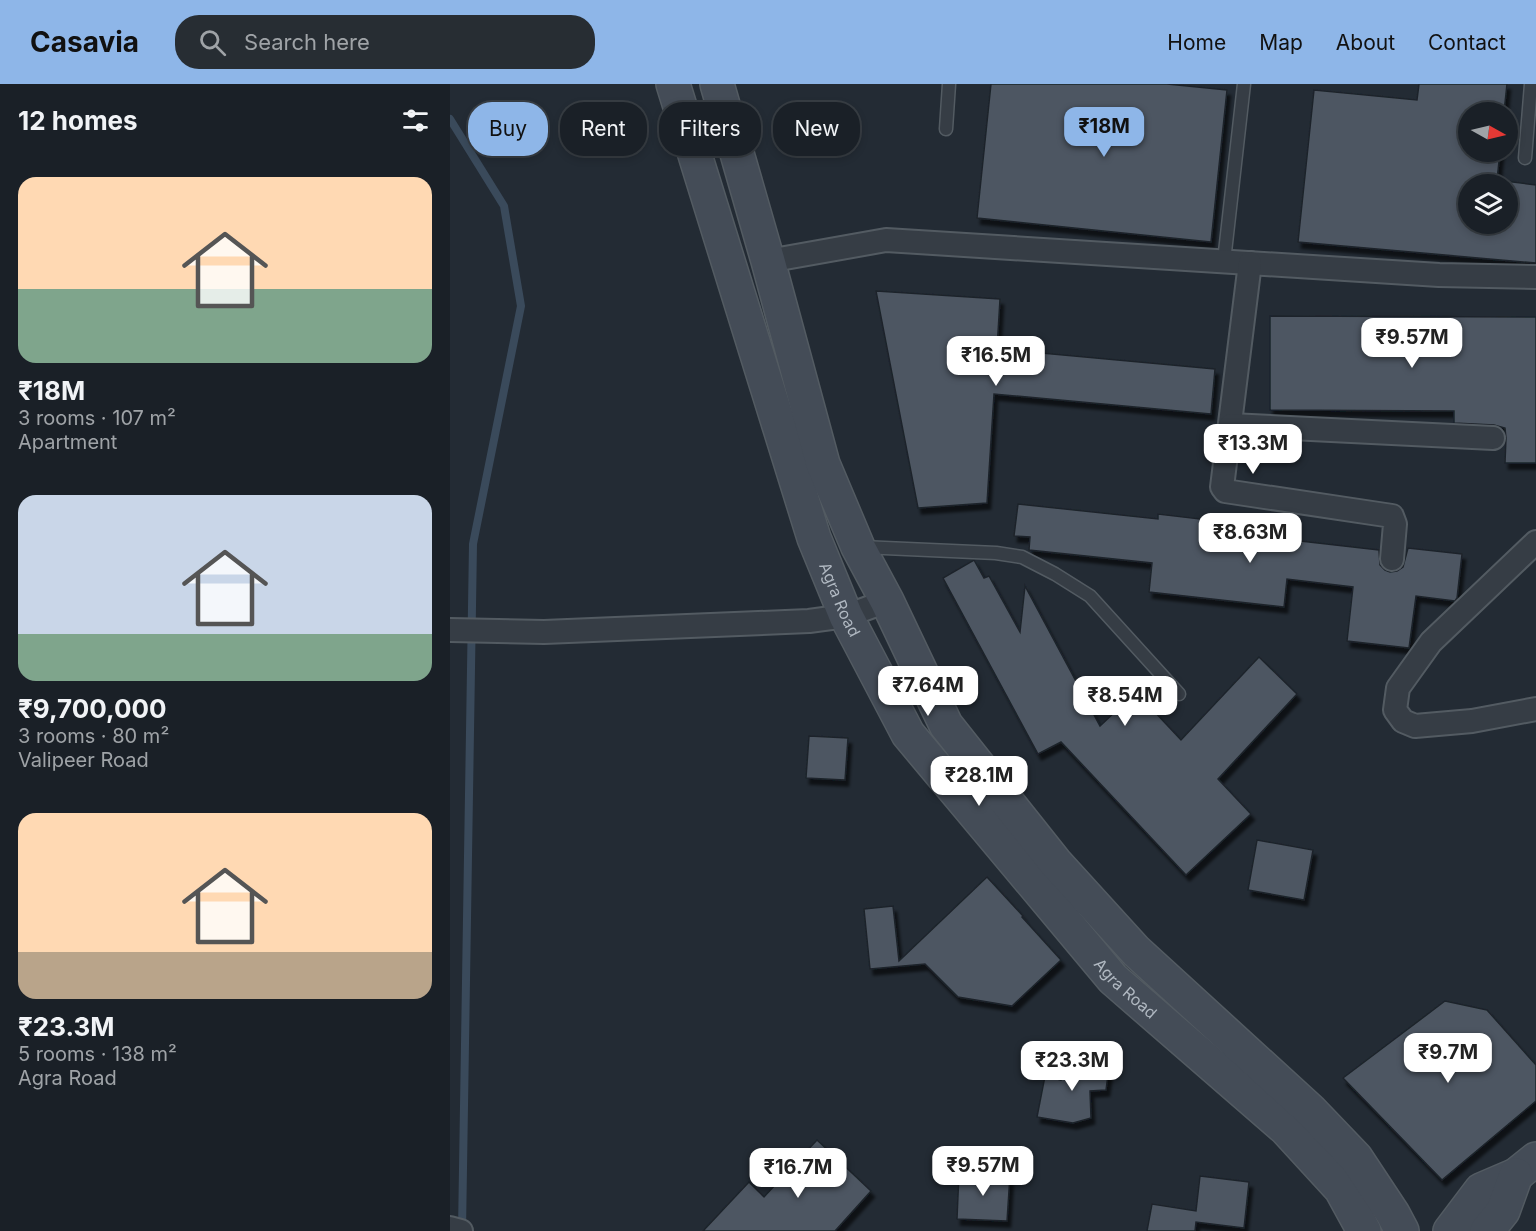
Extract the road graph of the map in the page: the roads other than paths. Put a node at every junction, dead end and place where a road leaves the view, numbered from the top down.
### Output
1 (673, 84) edge
2 (717, 84) edge
3 (949, 84) edge
4 (1244, 84) edge
5 (1531, 84) edge
6 (946, 129) dead end
7 (1526, 158) dead end
8 (768, 261) junction
9 (1224, 261) junction
10 (1250, 263) junction
11 (1536, 277) edge
12 (1231, 424) junction
13 (1493, 438) dead end
14 (1536, 542) edge
15 (858, 547) junction
16 (1392, 559) dead end
17 (887, 601) junction
18 (846, 616) junction
19 (450, 630) edge
20 (1179, 694) dead end
21 (1536, 709) edge
22 (1526, 1167) edge
23 (450, 1228) edge
24 (461, 1231) edge
25 (1364, 1231) edge
26 (1402, 1231) edge
27 (1450, 1231) edge
28 (1487, 1231) edge

1 - 18 main road, Agra Road
2 - 8 main road, Agra Road
3 - 6 lane
4 - 9 lane
5 - 7 lane
8 - 9 street
8 - 15 main road, Agra Road
9 - 10 street
10 - 11 street
10 - 12 street
12 - 13 street
12 - 16 street
14 - 21 street
15 - 17 main road, Agra Road
15 - 20 lane
17 - 18 street
17 - 26 main road, Agra Road
18 - 19 street
18 - 25 main road, Agra Road
22 - 27 main road
22 - 28 main road
23 - 24 street

